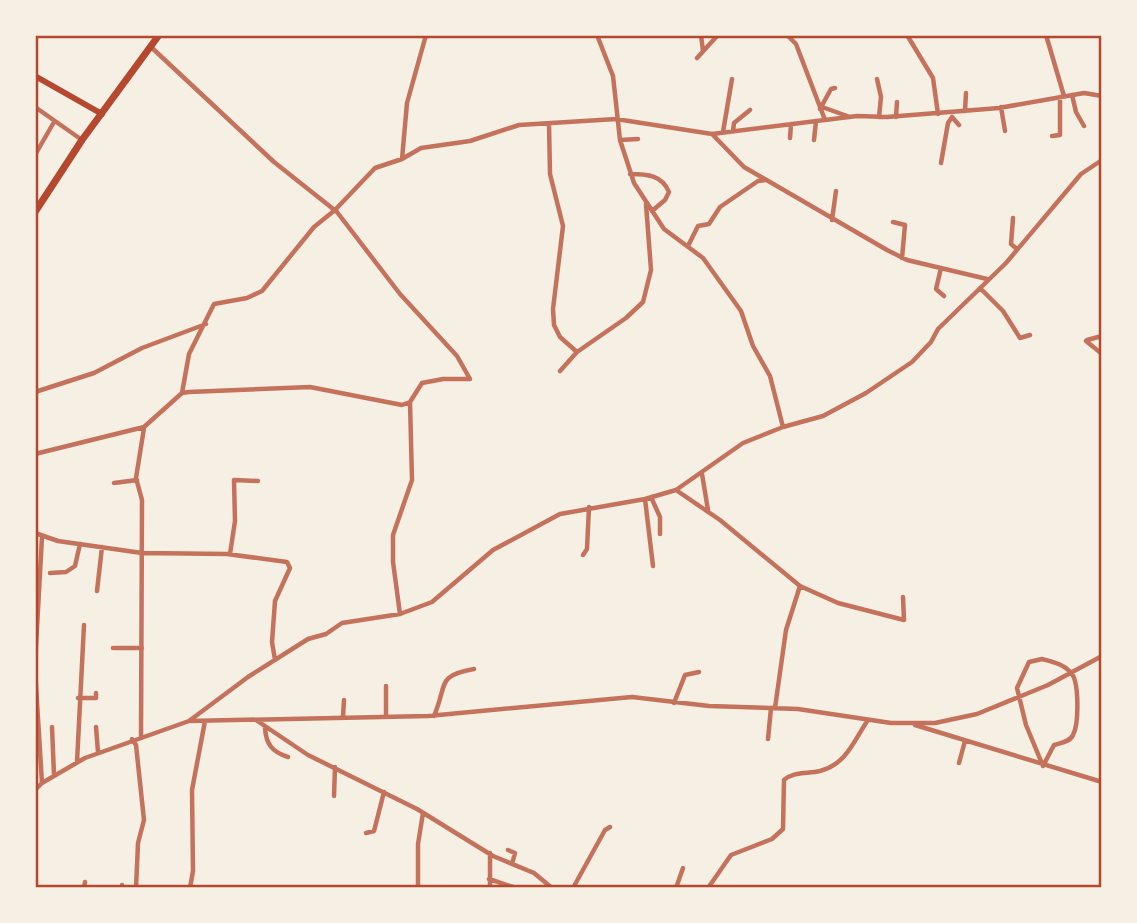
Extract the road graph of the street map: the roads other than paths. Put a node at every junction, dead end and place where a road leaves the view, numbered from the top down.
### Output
1 (159, 35) edge
2 (426, 35) edge
3 (597, 35) edge
4 (701, 35) edge
5 (787, 35) edge
6 (907, 35) edge
7 (1046, 35) edge
8 (717, 36) edge
9 (151, 47) junction
10 (703, 51) junction
11 (697, 58) dead end
12 (35, 76) edge
13 (732, 79) dead end
14 (877, 79) dead end
15 (835, 88) dead end
16 (967, 93) dead end
17 (1072, 95) junction
18 (1062, 96) junction
19 (1102, 96) edge
20 (897, 102) dead end
21 (35, 107) edge
22 (1001, 107) junction
23 (821, 108) junction
24 (750, 110) dead end
25 (965, 111) junction
26 (102, 114) junction
27 (938, 114) junction
28 (952, 115) junction
29 (850, 117) junction
30 (880, 117) junction
31 (896, 117) junction
32 (616, 119) junction
33 (825, 120) junction
34 (817, 121) junction
35 (54, 122) junction
36 (550, 124) junction
37 (790, 124) junction
38 (959, 125) dead end
39 (1084, 126) dead end
40 (733, 131) junction
41 (1005, 131) dead end
42 (723, 132) junction
43 (712, 134) junction
44 (1052, 136) dead end
45 (790, 138) dead end
46 (638, 139) dead end
47 (82, 140) junction
48 (620, 140) junction
49 (814, 140) dead end
50 (35, 155) edge
51 (402, 159) junction
52 (1102, 160) edge
53 (941, 163) dead end
54 (630, 174) junction
55 (767, 180) junction
56 (836, 191) dead end
57 (646, 203) junction
58 (335, 210) junction
59 (652, 211) junction
60 (35, 212) edge
61 (1013, 218) dead end
62 (832, 220) junction
63 (893, 222) dead end
64 (688, 246) junction
65 (1017, 249) junction
66 (902, 258) junction
67 (940, 268) junction
68 (987, 279) junction
69 (980, 288) junction
70 (944, 296) dead end
71 (207, 324) junction
72 (1030, 335) dead end
73 (1102, 336) edge
74 (577, 352) junction
75 (1102, 354) edge
76 (560, 371) dead end
77 (35, 392) edge
78 (182, 393) junction
79 (410, 402) junction
80 (783, 427) junction
81 (144, 428) junction
82 (36, 455) edge
83 (702, 474) junction
84 (137, 480) junction
85 (258, 481) dead end
86 (114, 483) dead end
87 (676, 490) junction
88 (648, 498) junction
89 (589, 507) junction
90 (708, 511) junction
91 (35, 533) edge
92 (660, 534) dead end
93 (43, 537) junction
94 (80, 544) junction
95 (102, 547) junction
96 (142, 552) junction
97 (230, 554) junction
98 (583, 555) dead end
99 (653, 566) dead end
100 (50, 573) dead end
101 (800, 586) junction
102 (97, 591) dead end
103 (903, 597) dead end
104 (400, 614) junction
105 (84, 625) dead end
106 (113, 648) dead end
107 (142, 648) junction
108 (1102, 656) edge
109 (275, 660) junction
110 (35, 664) edge
111 (474, 669) dead end
112 (35, 670) edge
113 (699, 672) dead end
114 (1070, 672) junction
115 (386, 686) dead end
116 (96, 693) dead end
117 (1021, 696) junction
118 (78, 698) junction
119 (344, 700) dead end
120 (674, 702) junction
121 (773, 708) junction
122 (434, 716) junction
123 (343, 717) junction
124 (386, 717) junction
125 (256, 720) junction
126 (868, 720) junction
127 (189, 721) junction
128 (205, 721) junction
129 (910, 724) junction
130 (51, 727) dead end
131 (96, 727) dead end
132 (265, 727) junction
133 (141, 736) junction
134 (768, 739) dead end
135 (132, 740) junction
136 (965, 741) junction
137 (98, 752) junction
138 (288, 757) dead end
139 (77, 763) junction
140 (959, 763) dead end
141 (1043, 766) junction
142 (335, 767) junction
143 (54, 776) junction
144 (1102, 782) edge
145 (42, 783) junction
146 (35, 790) edge
147 (384, 792) junction
148 (334, 796) dead end
149 (423, 813) junction
150 (610, 827) dead end
151 (366, 833) dead end
152 (508, 850) dead end
153 (490, 853) junction
154 (512, 864) junction
155 (683, 868) dead end
156 (489, 878) junction
157 (136, 888) edge
158 (190, 888) edge
159 (418, 888) edge
160 (490, 888) edge
161 (516, 888) edge
162 (552, 888) edge
163 (573, 888) edge
164 (676, 888) edge
165 (708, 888) edge

1 - 9 highway
2 - 51 street
3 - 32 street
4 - 8 street
4 - 10 street
5 - 23 street
6 - 27 street
7 - 18 street
8 - 10 street
9 - 26 highway
9 - 58 street
10 - 11 street
12 - 26 main road
13 - 42 street
14 - 30 street
15 - 23 street
16 - 25 street
17 - 18 street
17 - 19 street
17 - 39 street
18 - 22 street
18 - 44 street
20 - 31 street
21 - 35 street
22 - 25 street
22 - 41 street
23 - 29 street
23 - 33 street
24 - 40 street
25 - 28 street
26 - 47 highway
27 - 28 street
27 - 31 street
28 - 38 street
28 - 53 street
29 - 30 street
29 - 33 street
30 - 31 street
32 - 36 street
32 - 43 street
32 - 48 street
33 - 34 street
34 - 37 street
34 - 49 street
35 - 47 street
35 - 50 street
36 - 51 street
36 - 74 street
37 - 40 street
37 - 45 street
40 - 42 street
42 - 43 street
43 - 55 street
46 - 48 street
47 - 60 highway
48 - 54 street
51 - 58 street
52 - 65 street
54 - 57 street
54 - 59 street
55 - 62 street
55 - 64 street
56 - 62 street
57 - 59 street
57 - 74 street
58 - 71 street
58 - 79 street
59 - 64 street
61 - 65 street
62 - 66 street
63 - 66 street
64 - 80 street
65 - 68 street
66 - 67 street
67 - 68 street
67 - 70 street
68 - 69 street
69 - 72 street
69 - 80 street
71 - 77 street
71 - 78 street
73 - 75 street
74 - 76 street
78 - 79 street
78 - 81 street
79 - 104 street
80 - 83 street
81 - 82 street
81 - 84 street
83 - 87 street
83 - 90 street
84 - 86 street
84 - 96 street
85 - 97 street
87 - 88 street
87 - 90 street
88 - 89 street
88 - 92 street
88 - 99 street
89 - 98 street
89 - 104 street
90 - 101 street
91 - 93 street
93 - 94 street
93 - 110 street
94 - 95 street
94 - 100 street
95 - 96 street
95 - 102 street
96 - 97 street
96 - 107 street
97 - 109 street
101 - 103 street
101 - 121 street
104 - 109 street
105 - 118 street
106 - 107 street
107 - 133 street
108 - 114 street
109 - 127 street
111 - 122 street
112 - 145 street
113 - 120 street
114 - 117 street
114 - 117 street
114 - 141 street
115 - 124 street
116 - 118 street
117 - 129 street
117 - 141 street
118 - 139 street
119 - 123 street
120 - 121 street
120 - 122 street
121 - 126 street
121 - 134 street
122 - 124 street
123 - 124 street
123 - 125 street
125 - 128 street
125 - 132 street
126 - 129 street
126 - 165 street
127 - 128 street
127 - 133 street
128 - 158 street
129 - 136 street
130 - 143 street
131 - 137 street
132 - 138 street
132 - 142 street
133 - 135 street
135 - 137 street
135 - 157 street
136 - 140 street
136 - 141 street
137 - 139 street
139 - 143 street
141 - 144 street
142 - 147 street
142 - 148 street
143 - 145 street
145 - 146 street
147 - 149 street
147 - 151 street
149 - 153 street
149 - 159 street
150 - 163 street
152 - 154 street
153 - 154 street
153 - 156 street
154 - 162 street
155 - 164 street
156 - 160 street
156 - 161 street

